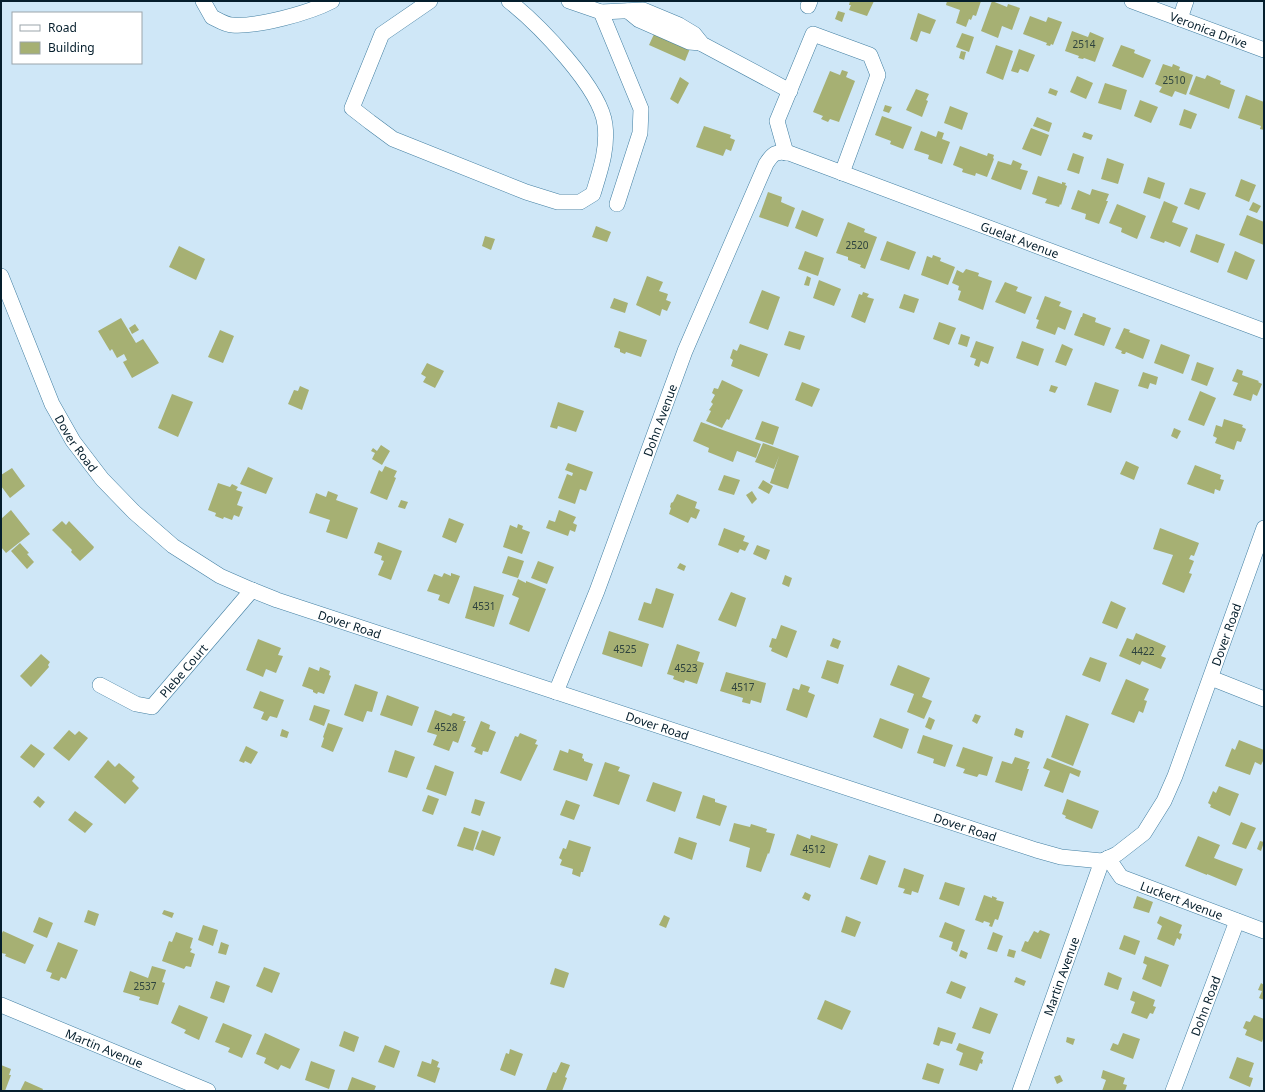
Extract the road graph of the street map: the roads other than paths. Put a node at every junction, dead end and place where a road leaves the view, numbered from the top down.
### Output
1 (204, 1) edge
2 (332, 1) edge
3 (430, 1) edge
4 (509, 1) edge
5 (569, 1) edge
6 (1132, 1) edge
7 (1186, 1) edge
8 (600, 12) junction
9 (1180, 19) junction
10 (1264, 50) edge
11 (790, 90) junction
12 (781, 153) junction
13 (842, 173) junction
14 (617, 204) dead end
15 (1, 276) edge
16 (1264, 331) edge
17 (1264, 528) edge
18 (252, 590) junction
19 (1211, 678) junction
20 (100, 686) dead end
21 (556, 692) junction
22 (1264, 699) edge
23 (1105, 860) junction
24 (1237, 921) junction
25 (1264, 931) edge
26 (1, 1005) edge
27 (208, 1091) edge
28 (1020, 1091) edge
29 (1173, 1091) edge

1 - 2 street
3 - 4 street
5 - 8 street
6 - 9 street, Veronica Drive
7 - 9 street
8 - 11 street
8 - 14 street
9 - 10 street, Veronica Drive
11 - 12 street
11 - 13 street
12 - 13 street, Guelat Avenue
12 - 21 street, Dohn Avenue
13 - 16 street, Guelat Avenue
15 - 18 street, Dover Road
17 - 19 street, Dover Road
18 - 20 street, Plebe Court
18 - 21 street, Dover Road
19 - 22 street
19 - 23 street, Dover Road
21 - 23 street, Dover Road
23 - 24 street, Luckert Avenue
23 - 28 street, Martin Avenue
24 - 25 street, Luckert Avenue
24 - 29 street, Dohn Road
26 - 27 street, Martin Avenue

